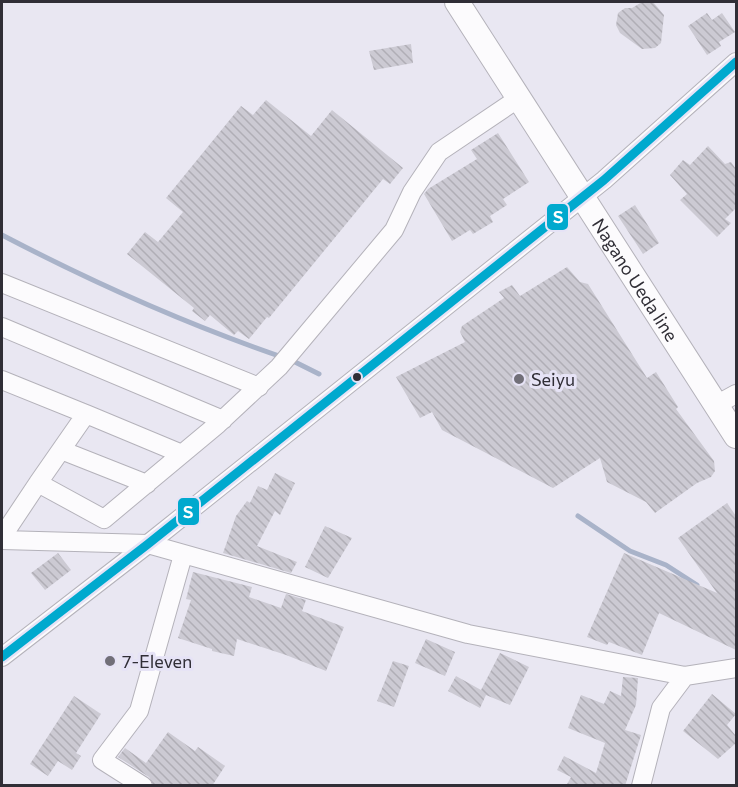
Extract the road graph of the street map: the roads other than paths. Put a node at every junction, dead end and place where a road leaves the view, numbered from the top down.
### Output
1 (457, 2) edge
2 (736, 62) edge
3 (519, 98) junction
4 (582, 197) junction
5 (2, 283) edge
6 (2, 327) edge
7 (2, 380) edge
8 (259, 387) junction
9 (726, 399) edge
10 (86, 414) junction
11 (223, 420) junction
12 (736, 436) edge
13 (61, 450) junction
14 (182, 454) junction
15 (38, 483) junction
16 (147, 484) junction
17 (2, 539) edge
18 (148, 544) junction
19 (183, 555) junction
20 (2, 657) edge
21 (736, 668) edge
22 (685, 676) junction
23 (143, 786) edge
24 (641, 786) edge

1 - 3 main road, Nagano Ueda line
2 - 4 street
3 - 4 main road, Nagano Ueda line
3 - 8 street
4 - 9 main road, Nagano Ueda line
4 - 18 street
5 - 8 street
6 - 11 street
7 - 10 street
8 - 11 street
9 - 12 main road, Nagano Ueda line
10 - 13 street
10 - 14 street
11 - 14 street
13 - 15 street
13 - 16 street
14 - 16 street
15 - 16 street
15 - 17 street
17 - 18 street
18 - 19 street
18 - 20 street
19 - 22 street
19 - 23 street
21 - 22 street
22 - 24 street

